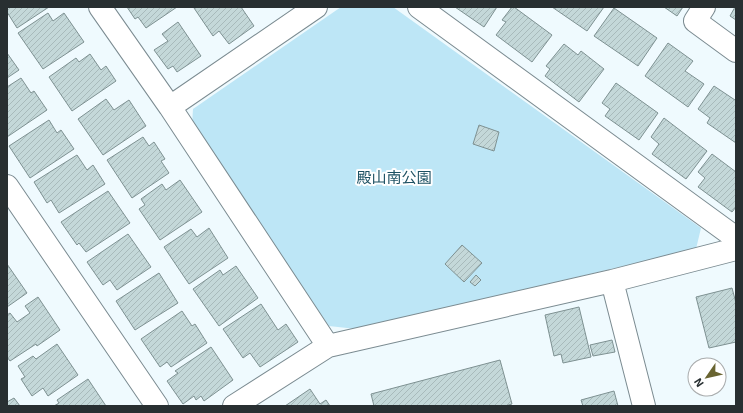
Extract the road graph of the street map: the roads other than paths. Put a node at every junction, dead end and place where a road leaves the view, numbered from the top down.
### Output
1 (100, 7) edge
2 (316, 7) edge
3 (419, 7) edge
4 (704, 7) edge
5 (736, 50) edge
6 (170, 108) junction
7 (7, 186) edge
8 (736, 238) edge
9 (736, 249) edge
10 (612, 281) junction
11 (328, 346) junction
12 (157, 406) edge
13 (234, 406) edge
14 (644, 406) edge

1 - 6 street
2 - 6 street
3 - 8 street
4 - 5 street
6 - 11 street
7 - 12 street
9 - 10 street
10 - 11 street
10 - 14 street
11 - 13 street

